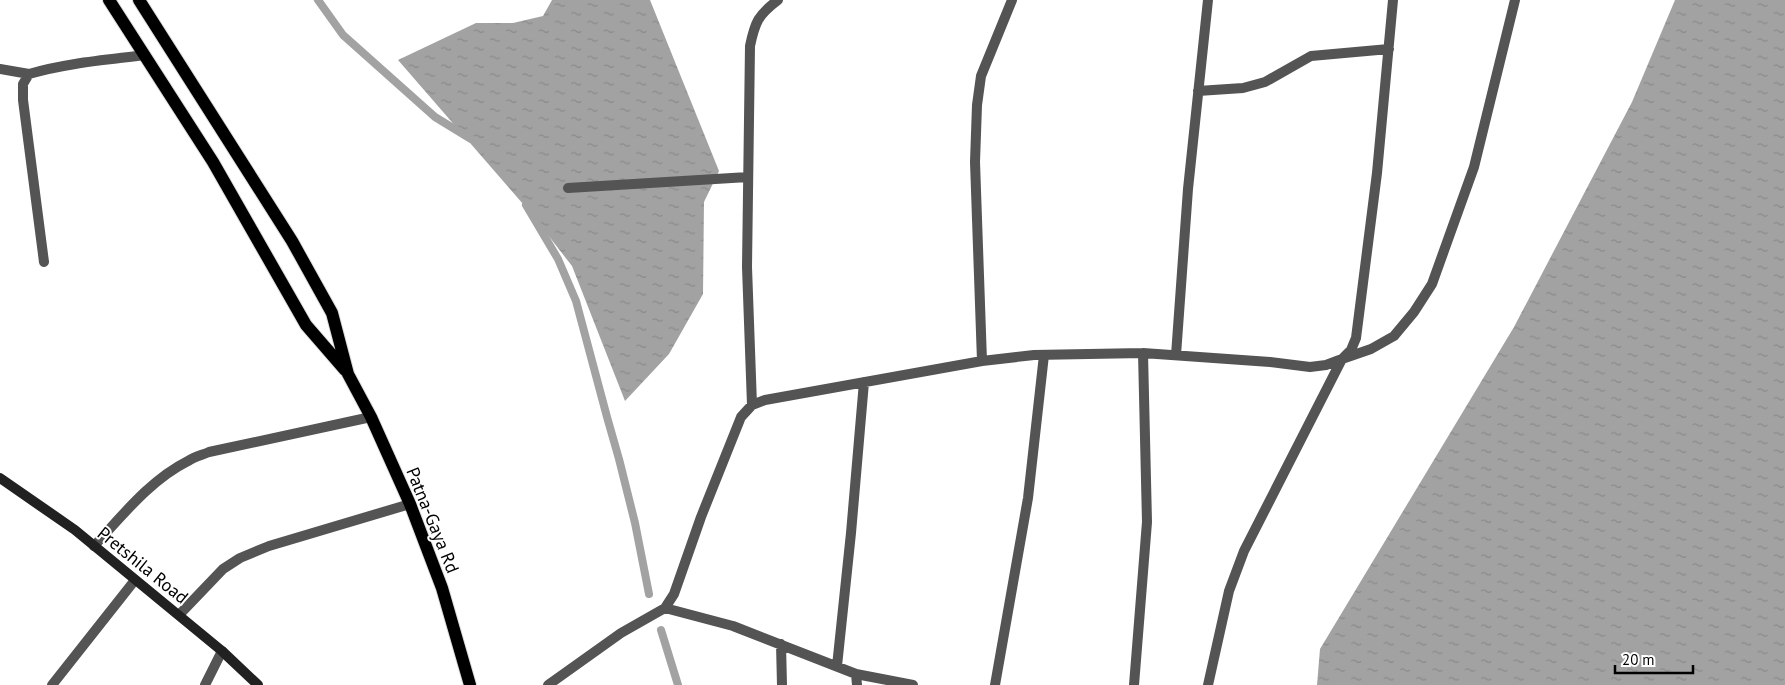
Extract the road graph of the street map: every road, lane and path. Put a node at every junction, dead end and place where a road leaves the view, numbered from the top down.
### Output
1 (109, 0) edge
2 (139, 0) edge
3 (778, 0) edge
4 (1012, 0) edge
5 (1208, 0) edge
6 (1393, 0) edge
7 (1515, 0) edge
8 (1389, 49) junction
9 (144, 55) junction
10 (0, 69) edge
11 (29, 74) junction
12 (1198, 90) junction
13 (748, 177) junction
14 (568, 188) dead end
15 (44, 262) dead end
16 (1143, 353) junction
17 (1044, 355) junction
18 (1176, 355) junction
19 (1342, 359) junction
20 (982, 361) junction
21 (348, 374) junction
22 (864, 382) junction
23 (752, 405) junction
24 (371, 417) junction
25 (0, 478) edge
26 (410, 504) junction
27 (94, 546) junction
28 (135, 580) junction
29 (665, 608) junction
30 (179, 615) junction
31 (781, 644) junction
32 (222, 651) junction
33 (836, 666) junction
34 (856, 674) junction
35 (52, 685) edge
36 (205, 685) edge
37 (258, 685) edge
38 (470, 685) edge
39 (548, 685) edge
40 (782, 685) edge
41 (857, 685) edge
42 (913, 685) edge
43 (994, 685) edge
44 (1134, 685) edge
45 (1208, 685) edge

1 - 9 main road
2 - 21 main road
3 - 13 street
4 - 20 street
5 - 12 street
6 - 8 street
7 - 19 street
8 - 12 street
8 - 19 street
9 - 11 street
9 - 21 main road
10 - 11 street
11 - 15 street
12 - 18 street
13 - 14 street
13 - 23 street
16 - 17 street
16 - 18 street
16 - 44 street
17 - 20 street
17 - 43 street
18 - 19 street
19 - 45 street
20 - 22 street
21 - 24 main road, Patna-Gaya Rd
22 - 23 street
22 - 33 street
23 - 29 street
24 - 26 main road, Patna-Gaya Rd
24 - 27 street
25 - 27 street, Pretshila Road
26 - 30 street
26 - 38 main road, Patna-Gaya Rd
27 - 28 street, Pretshila Road
28 - 30 street, Pretshila Road
28 - 35 street
29 - 31 street
29 - 39 street
30 - 32 street, Pretshila Road
31 - 33 street
31 - 40 street
32 - 36 street
32 - 37 street, Pretshila Road
33 - 34 street
34 - 41 street
34 - 42 street

